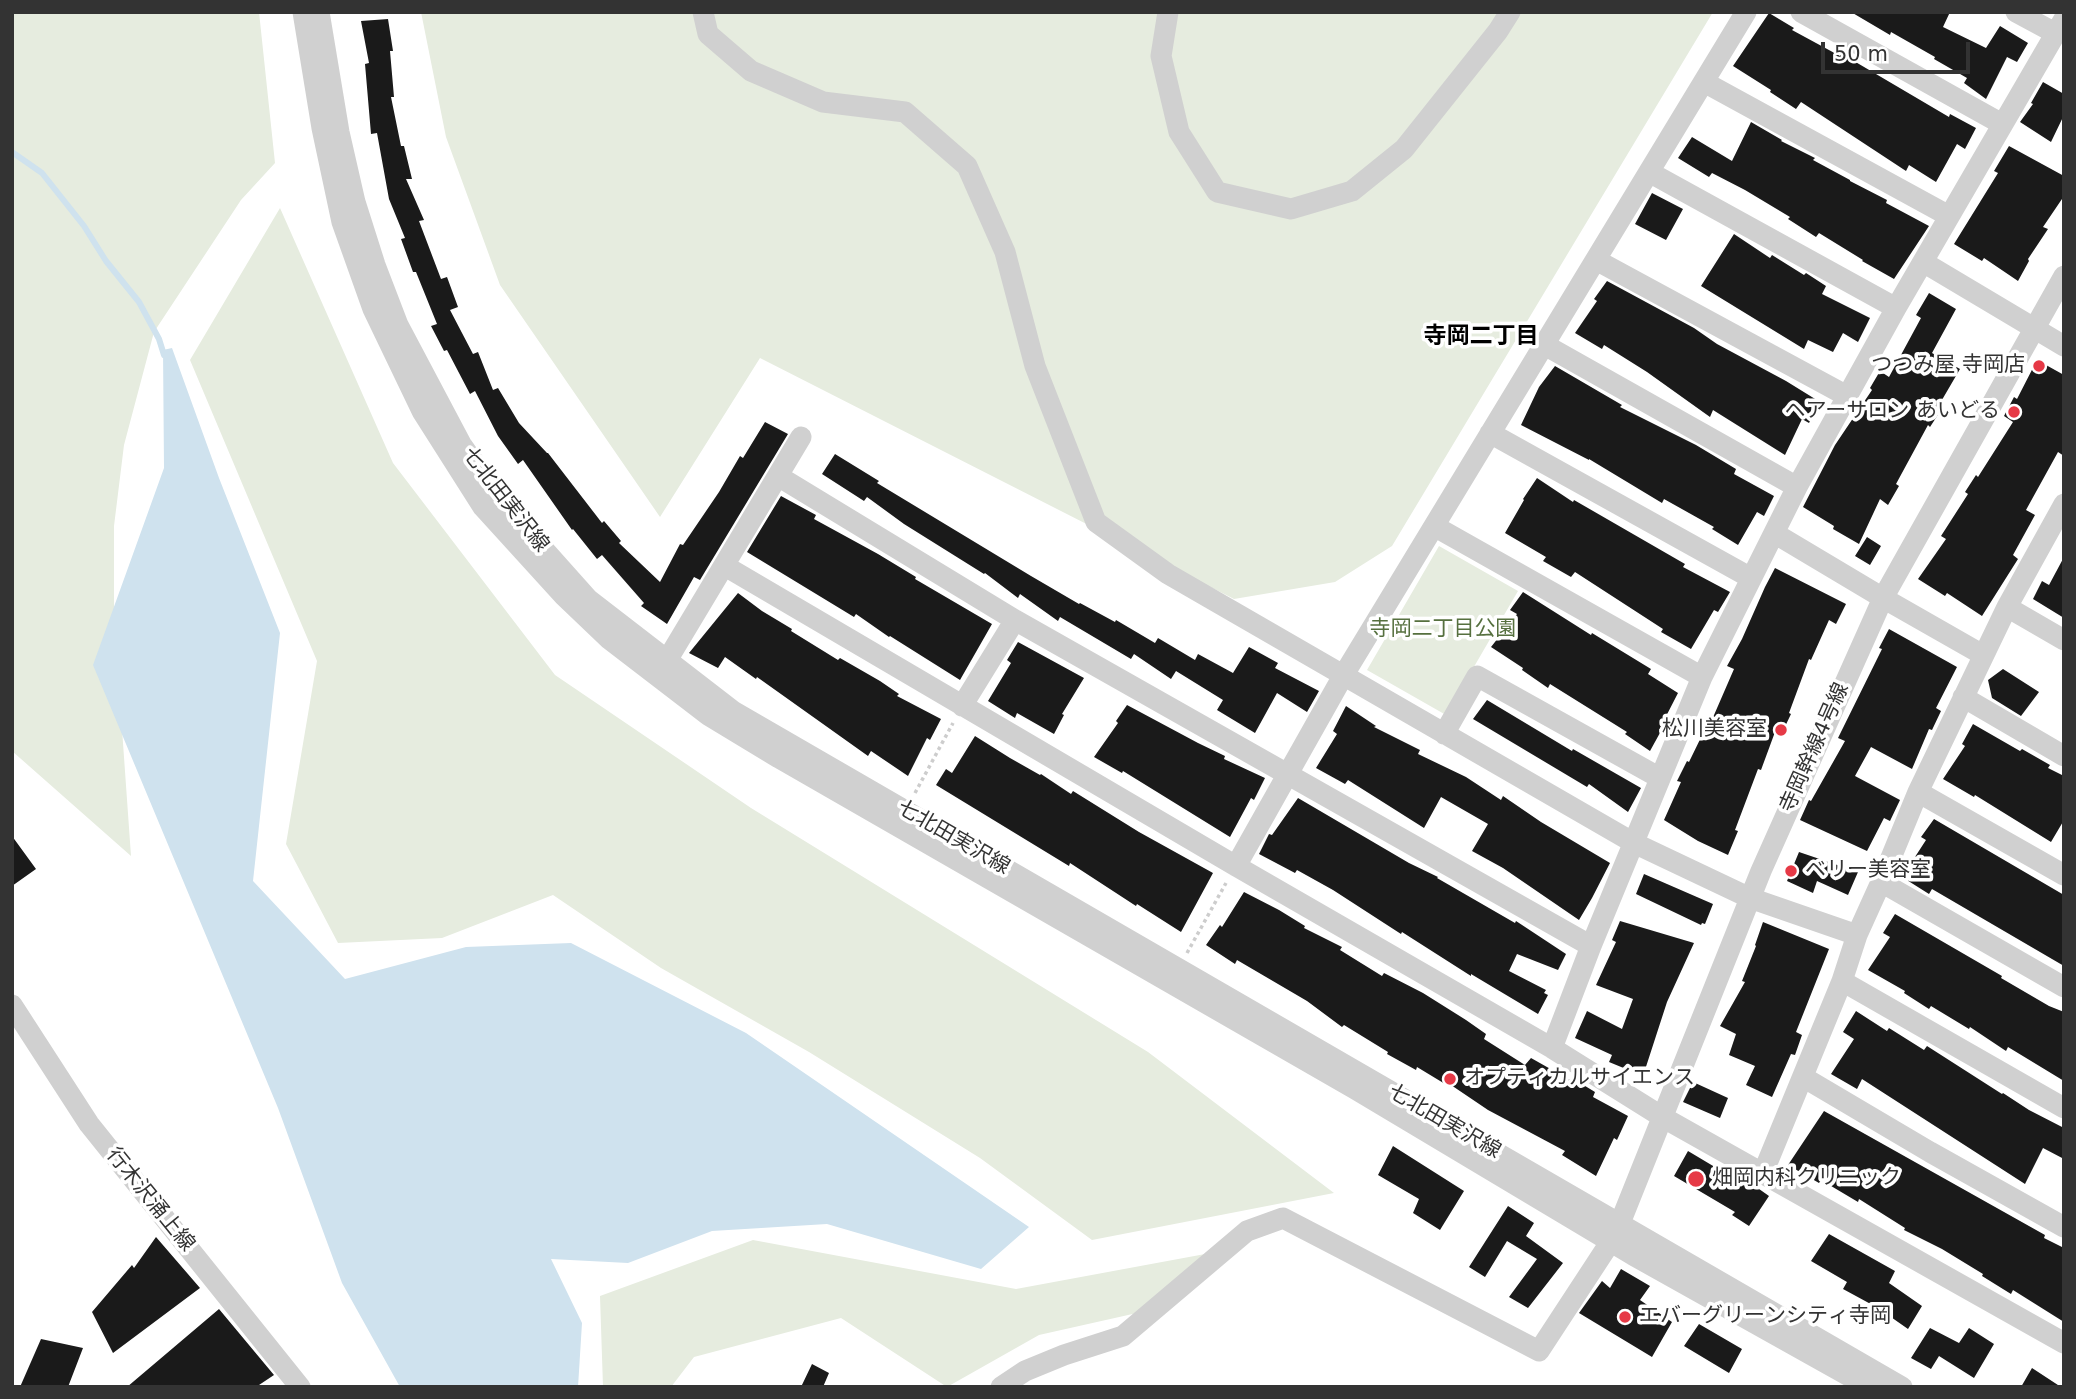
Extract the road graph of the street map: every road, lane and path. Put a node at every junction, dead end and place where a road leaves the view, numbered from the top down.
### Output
1 (303, 12) edge
2 (319, 12) edge
3 (703, 12) edge
4 (1168, 12) edge
5 (1510, 12) edge
6 (1746, 12) edge
7 (1801, 12) edge
8 (2016, 12) edge
9 (2060, 26) edge
10 (1704, 82) junction
11 (2002, 124) junction
12 (1649, 172) junction
13 (1949, 216) junction
14 (1596, 260) junction
15 (1923, 262) junction
16 (2064, 276) edge
17 (1896, 308) junction
18 (2033, 329) junction
19 (1543, 344) junction
20 (2064, 346) edge
21 (1847, 396) junction
22 (1490, 433) junction
23 (801, 437) dead end
24 (778, 475) junction
25 (1797, 486) junction
26 (2061, 514) edge
27 (1434, 526) junction
28 (1774, 533) junction
29 (724, 566) junction
30 (1751, 578) junction
31 (1883, 598) junction
32 (2007, 607) junction
33 (1014, 620) junction
34 (2064, 640) edge
35 (1983, 655) junction
36 (662, 669) junction
37 (1343, 676) junction
38 (1702, 677) junction
39 (1962, 697) junction
40 (962, 706) junction
41 (1444, 734) junction
42 (2064, 756) edge
43 (1289, 775) junction
44 (1660, 778) junction
45 (1917, 793) junction
46 (912, 797) dead end
47 (1634, 843) junction
48 (1236, 866) junction
49 (2064, 875) edge
50 (1881, 882) junction
51 (1750, 898) junction
52 (1857, 935) junction
53 (1591, 946) junction
54 (1184, 957) dead end
55 (1842, 981) junction
56 (2064, 987) edge
57 (12, 1005) edge
58 (1552, 1048) junction
59 (1803, 1077) junction
60 (2064, 1108) edge
61 (1664, 1118) junction
62 (1763, 1173) junction
63 (2064, 1227) edge
64 (1616, 1232) junction
65 (2064, 1343) edge
66 (300, 1387) edge
67 (1001, 1387) edge
68 (1868, 1387) edge
69 (1902, 1387) edge

1 - 36 street
2 - 36 street, 七北田実沢線
3 - 37 street
4 - 5 street
6 - 10 street
7 - 11 street
8 - 9 street
9 - 11 street
10 - 12 street
10 - 13 street
11 - 13 street
12 - 14 street
12 - 17 street
13 - 15 street
14 - 19 street
14 - 21 street
15 - 17 street
15 - 18 street
16 - 18 street, 寺岡幹線4号線
17 - 21 street
18 - 20 street
18 - 31 street, 寺岡幹線4号線
19 - 22 street
19 - 25 street
21 - 25 street
22 - 27 street
22 - 30 street
23 - 24 street
24 - 29 street
24 - 33 street
25 - 28 street
26 - 32 street
27 - 37 street
27 - 38 street
28 - 30 street
28 - 31 street
29 - 36 street
29 - 40 street
30 - 38 street
31 - 35 street
31 - 51 street, 寺岡幹線4号線
32 - 34 street
32 - 35 street
33 - 40 street
33 - 43 street
35 - 39 street
36 - 64 street
37 - 41 street
37 - 43 street
38 - 44 street
39 - 42 street
39 - 45 street
40 - 46 path
40 - 48 street
41 - 44 street
41 - 47 street
43 - 48 street
43 - 53 street
44 - 47 street
45 - 49 street
45 - 50 street
47 - 51 street
47 - 53 street
48 - 54 path
48 - 58 street
50 - 52 street
50 - 56 street
51 - 52 street
51 - 61 street, 寺岡幹線4号線
52 - 55 street
53 - 58 street
55 - 59 street
55 - 60 street
57 - 66 street, 行木沢涌上線
58 - 61 street
59 - 62 street
59 - 63 street
61 - 62 street
61 - 64 street, 寺岡幹線4号線
62 - 65 street
64 - 67 street, 寺岡幹線4号線
64 - 68 street
64 - 69 street

